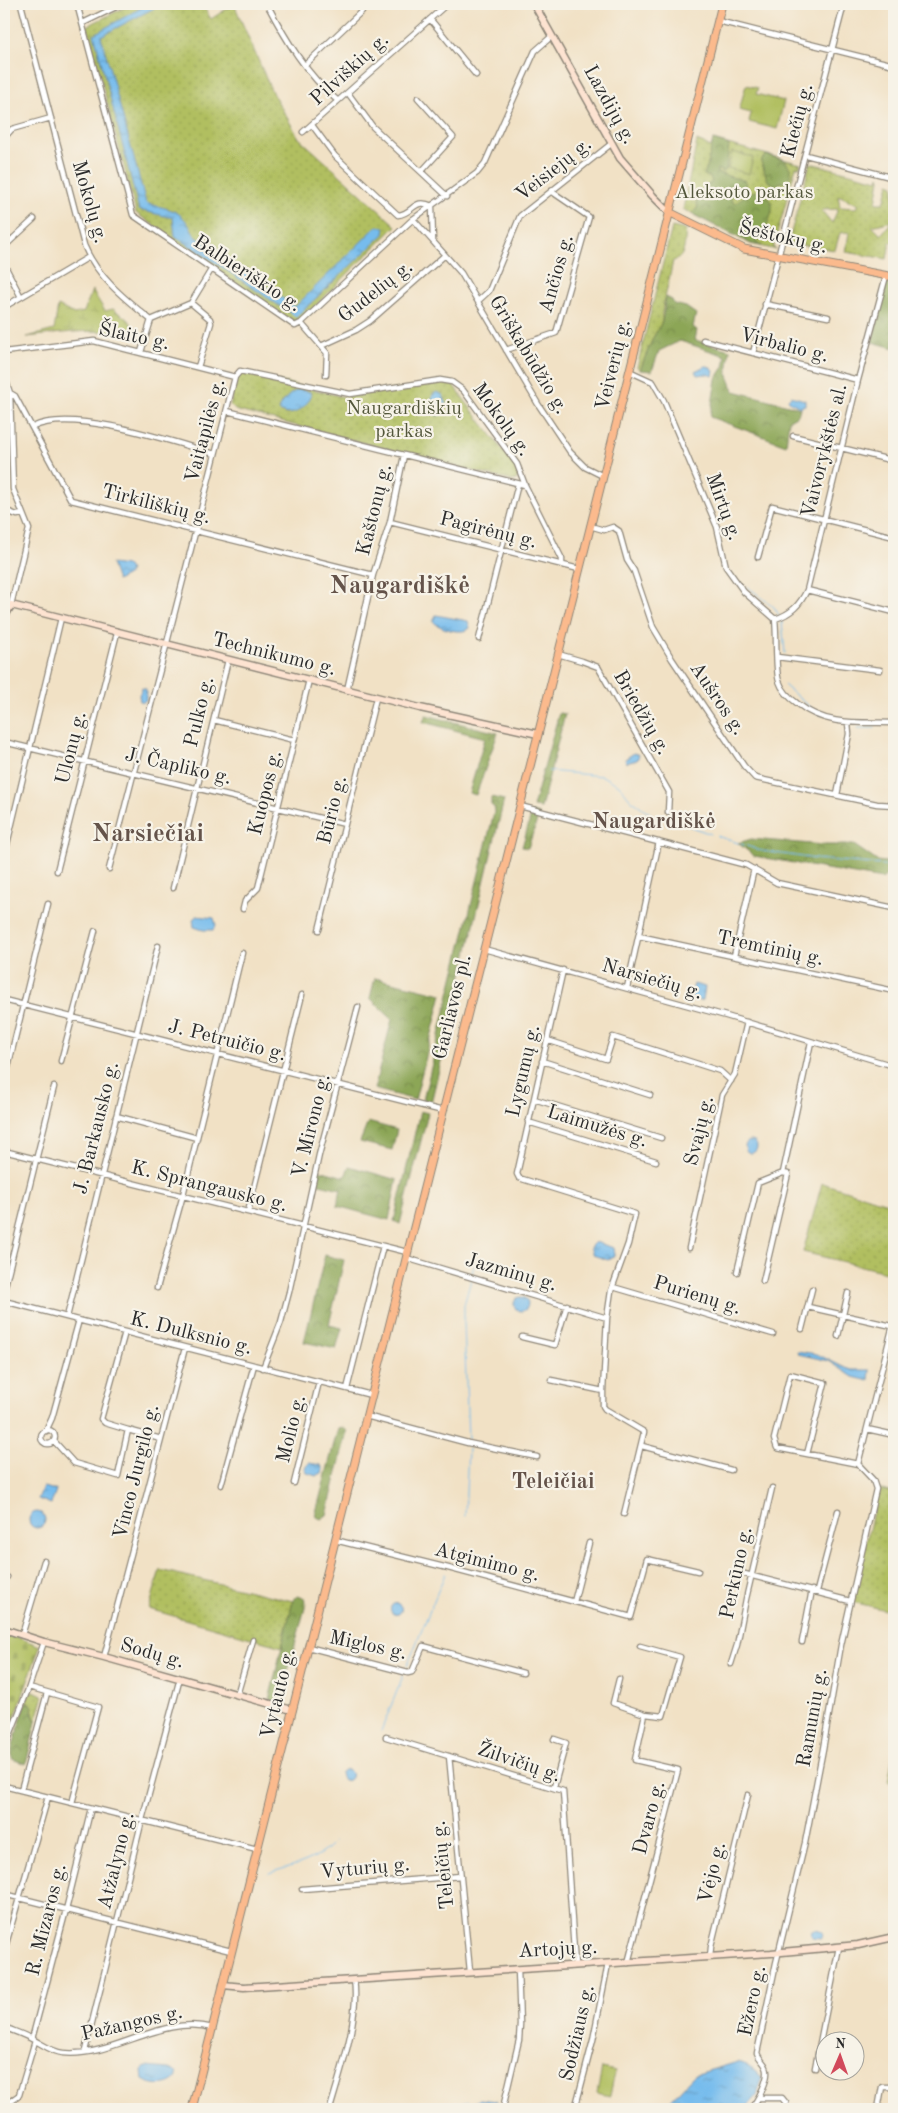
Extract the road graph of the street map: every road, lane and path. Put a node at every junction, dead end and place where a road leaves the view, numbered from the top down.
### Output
1 (21, 4) edge
2 (77, 4) edge
3 (122, 4) edge
4 (267, 4) edge
5 (364, 4) edge
6 (447, 4) edge
7 (534, 4) edge
8 (722, 4) edge
9 (844, 4) edge
10 (430, 19) junction
11 (718, 22) junction
12 (83, 23) junction
13 (552, 36) junction
14 (832, 50) junction
15 (305, 65) junction
16 (894, 65) edge
17 (476, 74) dead end
18 (348, 93) junction
19 (418, 98) dead end
20 (337, 100) junction
21 (50, 118) junction
22 (312, 124) junction
23 (303, 132) dead end
24 (4, 138) edge
25 (611, 144) junction
26 (806, 155) junction
27 (422, 171) junction
28 (894, 178) edge
29 (551, 191) junction
30 (447, 196) junction
31 (432, 206) junction
32 (669, 212) junction
33 (34, 219) dead end
34 (412, 219) junction
35 (433, 242) junction
36 (4, 247) edge
37 (446, 255) junction
38 (777, 256) junction
39 (89, 258) junction
40 (4, 264) edge
41 (211, 270) junction
42 (886, 276) junction
43 (894, 277) edge
44 (22, 297) junction
45 (478, 300) junction
46 (191, 303) junction
47 (765, 304) junction
48 (4, 307) edge
49 (828, 317) dead end
50 (151, 320) junction
51 (301, 323) junction
52 (703, 340) dead end
53 (321, 346) junction
54 (506, 350) junction
55 (4, 352) edge
56 (141, 352) junction
57 (753, 353) junction
58 (198, 367) junction
59 (240, 371) joint
60 (629, 371) junction
61 (4, 375) edge
62 (326, 375) dead end
63 (235, 376) junction
64 (858, 380) junction
65 (10, 393) junction
66 (227, 411) junction
67 (33, 427) junction
68 (793, 436) dead end
69 (841, 448) junction
70 (215, 454) junction
71 (404, 455) junction
72 (894, 461) edge
73 (603, 476) junction
74 (518, 484) junction
75 (525, 485) junction
76 (4, 510) edge
77 (23, 514) junction
78 (824, 520) junction
79 (390, 522) junction
80 (590, 526) junction
81 (194, 530) junction
82 (894, 537) edge
83 (502, 550) junction
84 (758, 557) dead end
85 (562, 564) junction
86 (579, 569) junction
87 (374, 575) junction
88 (807, 590) junction
89 (7, 604) edge
90 (894, 612) edge
91 (4, 618) edge
92 (61, 618) junction
93 (776, 619) junction
94 (117, 632) junction
95 (479, 639) dead end
96 (165, 645) junction
97 (558, 654) junction
98 (778, 657) junction
99 (228, 660) junction
100 (880, 670) dead end
101 (309, 680) junction
102 (347, 690) junction
103 (376, 698) junction
104 (214, 720) junction
105 (848, 723) junction
106 (894, 723) edge
107 (538, 734) junction
108 (294, 740) junction
109 (4, 742) edge
110 (30, 748) junction
111 (84, 761) junction
112 (134, 772) junction
113 (197, 787) junction
114 (837, 795) junction
115 (894, 805) edge
116 (520, 806) junction
117 (278, 807) junction
118 (668, 812) dead end
119 (345, 824) junction
120 (659, 842) junction
121 (4, 857) edge
122 (109, 869) dead end
123 (754, 869) junction
124 (57, 871) dead end
125 (173, 888) dead end
126 (48, 904) dead end
127 (243, 908) dead end
128 (894, 908) edge
129 (319, 930) dead end
130 (96, 931) dead end
131 (639, 936) junction
132 (158, 946) dead end
133 (484, 949) junction
134 (242, 953) dead end
135 (734, 956) junction
136 (563, 970) junction
137 (627, 988) junction
138 (894, 991) edge
139 (302, 995) dead end
140 (4, 1000) edge
141 (24, 1004) junction
142 (358, 1007) dead end
143 (73, 1018) junction
144 (747, 1022) junction
145 (136, 1034) junction
146 (547, 1040) junction
147 (811, 1042) junction
148 (219, 1054) junction
149 (542, 1061) junction
150 (61, 1062) dead end
151 (894, 1066) edge
152 (8, 1067) dead end
153 (284, 1071) junction
154 (731, 1081) junction
155 (338, 1084) junction
156 (54, 1087) dead end
157 (650, 1095) dead end
158 (534, 1099) junction
159 (443, 1111) junction
160 (116, 1116) junction
161 (528, 1122) junction
162 (197, 1138) junction
163 (661, 1138) dead end
164 (4, 1151) edge
165 (37, 1159) junction
166 (656, 1161) dead end
167 (783, 1173) junction
168 (102, 1175) junction
169 (182, 1196) junction
170 (248, 1212) junction
171 (302, 1226) junction
172 (384, 1246) junction
173 (689, 1248) dead end
174 (407, 1255) junction
175 (737, 1272) dead end
176 (763, 1281) dead end
177 (613, 1287) junction
178 (157, 1288) dead end
179 (398, 1288) joint
180 (812, 1289) dead end
181 (4, 1290) edge
182 (848, 1293) dead end
183 (4, 1301) edge
184 (567, 1305) junction
185 (808, 1307) junction
186 (843, 1315) junction
187 (67, 1317) junction
188 (607, 1318) junction
189 (79, 1320) junction
190 (893, 1323) edge
191 (802, 1329) dead end
192 (125, 1332) junction
193 (773, 1334) dead end
194 (838, 1336) dead end
195 (522, 1337) dead end
196 (185, 1348) junction
197 (254, 1366) junction
198 (263, 1368) junction
199 (551, 1380) dead end
200 (319, 1382) junction
201 (347, 1389) junction
202 (603, 1391) junction
203 (371, 1395) junction
204 (366, 1416) junction
205 (52, 1418) junction
206 (867, 1429) junction
207 (128, 1430) junction
208 (46, 1431) junction
209 (54, 1433) junction
210 (894, 1435) edge
211 (161, 1439) junction
212 (54, 1441) junction
213 (642, 1446) junction
214 (807, 1454) junction
215 (537, 1457) dead end
216 (858, 1464) junction
217 (730, 1470) dead end
218 (294, 1483) dead end
219 (222, 1485) dead end
220 (772, 1488) dead end
221 (838, 1511) dead end
222 (624, 1514) dead end
223 (335, 1540) junction
224 (590, 1543) dead end
225 (44, 1561) dead end
226 (698, 1571) dead end
227 (737, 1572) dead end
228 (751, 1576) junction
229 (815, 1591) junction
230 (850, 1601) junction
231 (574, 1602) junction
232 (4, 1629) edge
233 (22, 1635) junction
234 (253, 1640) dead end
235 (44, 1642) junction
236 (802, 1642) dead end
237 (640, 1646) dead end
238 (308, 1647) junction
239 (104, 1657) junction
240 (732, 1664) dead end
241 (523, 1674) dead end
242 (180, 1678) junction
243 (619, 1679) dead end
244 (29, 1687) junction
245 (47, 1692) junction
246 (237, 1695) junction
247 (292, 1710) junction
248 (645, 1714) junction
249 (386, 1737) dead end
250 (554, 1740) dead end
251 (4, 1750) edge
252 (449, 1756) junction
253 (4, 1786) edge
254 (554, 1787) junction
255 (21, 1790) junction
256 (748, 1795) dead end
257 (48, 1797) junction
258 (72, 1803) junction
259 (90, 1808) junction
260 (142, 1820) junction
261 (257, 1849) junction
262 (460, 1876) junction
263 (302, 1889) dead end
264 (4, 1894) edge
265 (19, 1898) junction
266 (66, 1910) junction
267 (118, 1923) junction
268 (894, 1937) edge
269 (839, 1947) junction
270 (4, 1951) edge
271 (231, 1952) junction
272 (779, 1952) junction
273 (710, 1957) junction
274 (628, 1962) junction
275 (608, 1964) junction
276 (575, 1966) junction
277 (518, 1969) junction
278 (470, 1971) junction
279 (354, 1980) junction
280 (223, 1985) junction
281 (4, 2027) edge
282 (212, 2028) junction
283 (34, 2040) junction
284 (85, 2051) junction
285 (815, 2068) dead end
286 (894, 2087) edge
287 (759, 2098) junction
288 (503, 2108) edge
289 (7, 2109) edge
290 (192, 2109) edge
291 (330, 2109) edge
292 (575, 2109) edge
293 (750, 2109) edge
294 (784, 2109) edge
295 (878, 2109) edge

1 - 21 street, Mokolų g.
2 - 12 street, Balbieriškio g.
3 - 12 street
4 - 15 street
5 - 15 street
6 - 10 street, Pilviškių g.
7 - 13 main road, Lazdijų g.
8 - 11 main road, Veiverių g.
9 - 14 street, Kiečių g.
10 - 17 street
10 - 18 street, Pilviškių g.
11 - 14 street
11 - 32 main road, Veiverių g.
12 - 41 street, Balbieriškio g.
13 - 25 main road, Lazdijų g.
13 - 30 street, Balbieriškio g.
14 - 16 street
14 - 26 street, Kiečių g.
15 - 20 street
18 - 20 street, Pilviškių g.
18 - 27 street
19 - 27 street
20 - 22 street, Pilviškių g.
21 - 24 street
21 - 39 street, Mokolų g.
22 - 23 street, Pilviškių g.
22 - 31 street, Pilviškių g.
25 - 29 street, Veisiejų g.
25 - 32 main road, Lazdijų g.
26 - 28 street
26 - 38 street, Kiečių g.
27 - 30 street
29 - 45 street, Veisiejų g.
29 - 54 street, Ančios g.
30 - 31 street, Balbieriškio g.
31 - 34 street, Balbieriškio g.
31 - 35 street
32 - 38 main road, Šeštokų g.
32 - 60 main road, Veiverių g.
33 - 36 street
34 - 35 street, Griškabūdžio g.
34 - 51 street, Balbieriškio g.
35 - 37 street, Griškabūdžio g.
37 - 45 street, Griškabūdžio g.
37 - 53 street, Gudelių g.
38 - 42 main road, Šeštokų g.
38 - 47 street, Kiečių g.
39 - 44 street
39 - 50 street, Mokolų g.
40 - 44 street
41 - 46 street
41 - 51 street, Balbieriškio g.
42 - 43 main road, Šeštokų g.
42 - 64 street, Vaivorykštės al.
44 - 48 street
45 - 54 street, Griškabūdžio g.
46 - 50 street
46 - 58 street
47 - 49 street
47 - 57 street, Kiečių g.
50 - 56 street
51 - 53 street
52 - 57 street, Virbalio g.
53 - 62 street
54 - 73 street, Griškabūdžio g.
55 - 56 street, Šlaito g.
56 - 58 street, Šlaito g.
57 - 64 street, Virbalio g.
58 - 63 street
59 - 63 street, Vaitapilės g.
59 - 75 street, Mokolų g.
60 - 73 main road, Veiverių g.
60 - 93 street, Mirtų g.
61 - 65 street, Tirkiliškių g.
63 - 66 street, Vaitapilės g.
64 - 69 street, Vaivorykštės al.
65 - 67 street, Tirkiliškių g.
65 - 77 street
66 - 70 street, Vaitapilės g.
66 - 71 street
67 - 70 street
67 - 81 street, Tirkiliškių g.
68 - 69 street
69 - 72 street
69 - 78 street, Vaivorykštės al.
70 - 81 street, Vaitapilės g.
71 - 74 street
71 - 79 street, Kaštonų g.
73 - 80 main road, Veiverių g.
74 - 75 street
74 - 83 street
75 - 85 street, Mokolų g.
76 - 77 street
77 - 89 street
78 - 82 street
78 - 84 street
78 - 88 street, Vaivorykštės al.
79 - 83 street, Pagirėnų g.
79 - 87 street, Kaštonų g.
80 - 86 main road, Veiverių g.
80 - 114 street, Aušros g.
81 - 87 street, Tirkiliškių g.
81 - 96 street, Vaitapilės g.
83 - 85 street, Pagirėnų g.
83 - 95 street
85 - 86 street, Pagirėnų g.
86 - 97 main road, Veiverių g.
87 - 102 street, Kaštonų g.
88 - 90 street
88 - 93 street, Vaivorykštės al.
89 - 91 main road
89 - 92 main road, Technikumo g.
92 - 94 main road, Technikumo g.
92 - 110 street
93 - 98 street
94 - 96 main road, Technikumo g.
94 - 111 street, Ulonų g.
96 - 99 main road, Technikumo g.
96 - 112 street, Vaitapilės g.
97 - 107 main road, Veiverių g.
97 - 118 street, Briedžių g.
98 - 100 street
98 - 105 street
99 - 101 main road, Technikumo g.
99 - 104 street, Pulko g.
101 - 102 main road, Technikumo g.
101 - 108 street, Kuopos g.
102 - 103 main road, Technikumo g.
103 - 107 main road, Technikumo g.
103 - 119 street, Būrio g.
104 - 108 street
104 - 113 street, Pulko g.
105 - 106 street
105 - 114 street
107 - 116 main road, Garliavos pl.
108 - 117 street, Kuopos g.
109 - 110 street, J. Čapliko g.
110 - 111 street, J. Čapliko g.
110 - 121 street
111 - 112 street, J. Čapliko g.
111 - 124 street, Ulonų g.
112 - 113 street, J. Čapliko g.
112 - 122 street, Vaitapilės g.
113 - 117 street, J. Čapliko g.
113 - 125 street, Pulko g.
114 - 115 street, Aušros g.
116 - 120 street
116 - 133 main road, Garliavos pl.
117 - 119 street, J. Čapliko g.
117 - 127 street, Kuopos g.
119 - 129 street, Būrio g.
120 - 123 street
120 - 131 street
123 - 128 street
123 - 135 street
126 - 141 street
130 - 143 street
131 - 135 street, Tremtinių g.
131 - 137 street
132 - 145 street, J. Barkausko g.
133 - 136 street, Narsiečių g.
133 - 159 main road, Garliavos pl.
134 - 148 street
135 - 138 street, Tremtinių g.
136 - 137 street, Narsiečių g.
136 - 146 street, Lygumų g.
137 - 144 street, Narsiečių g.
139 - 153 street
140 - 141 street, J. Petruičio g.
141 - 143 street, J. Petruičio g.
141 - 152 street
142 - 155 street, V. Mirono g.
143 - 145 street, J. Petruičio g.
143 - 150 street
144 - 147 street, Narsiečių g.
144 - 154 street, Svajų g.
145 - 148 street, J. Petruičio g.
145 - 160 street, J. Barkausko g.
146 - 149 street, Lygumų g.
146 - 154 street
147 - 151 street, Narsiečių g.
147 - 167 street
148 - 153 street, J. Petruičio g.
148 - 162 street
149 - 157 street
149 - 158 street, Lygumų g.
153 - 155 street, J. Petruičio g.
153 - 170 street
154 - 173 street, Svajų g.
155 - 159 street, J. Petruičio g.
155 - 171 street, V. Mirono g.
156 - 165 street
158 - 161 street, Lygumų g.
158 - 163 street
159 - 174 main road, Garliavos pl.
160 - 162 street
160 - 168 street, J. Barkausko g.
161 - 166 street, Laimužės g.
161 - 177 street, Lygumų g.
162 - 169 street
164 - 165 street, K. Sprangausko g.
165 - 168 street, K. Sprangausko g.
165 - 181 street
167 - 175 street
167 - 176 street
168 - 169 street, K. Sprangausko g.
168 - 187 street, J. Barkausko g.
169 - 170 street, K. Sprangausko g.
169 - 178 street
170 - 171 street, K. Sprangausko g.
171 - 172 street, K. Sprangausko g.
171 - 198 street, V. Mirono g.
172 - 174 street, K. Sprangausko g.
172 - 201 street
174 - 179 main road, Garliavos pl.
174 - 184 street, Jazminų g.
177 - 188 street
177 - 193 street, Purienų g.
179 - 203 main road, Vytauto g.
180 - 185 street
182 - 186 street
183 - 187 street, K. Dulksnio g.
184 - 188 street, Jazminų g.
184 - 195 street
185 - 186 street
185 - 191 street
186 - 190 street
186 - 194 street
187 - 189 street, K. Dulksnio g.
188 - 202 street
189 - 192 street, K. Dulksnio g.
189 - 205 street
190 - 206 street
192 - 196 street, K. Dulksnio g.
192 - 207 street
196 - 197 street, K. Dulksnio g.
196 - 211 street, Vinco Jurgilo g.
197 - 198 street, K. Dulksnio g.
197 - 219 street
198 - 200 street, K. Dulksnio g.
199 - 202 street
200 - 201 street, K. Dulksnio g.
200 - 218 street, Molio g.
201 - 203 street, K. Dulksnio g.
202 - 213 street
203 - 204 main road, Vytauto g.
204 - 215 street
204 - 223 main road, Vytauto g.
205 - 208 street
205 - 209 street
206 - 210 street
206 - 216 street
207 - 211 street
207 - 212 street
208 - 209 street
208 - 212 street
209 - 212 street
211 - 239 street, Vinco Jurgilo g.
213 - 217 street
213 - 222 street
214 - 214 street
214 - 216 street
216 - 230 street, Ramunių g.
220 - 228 street, Perkūno g.
221 - 229 street
223 - 231 street, Atgimimo g.
223 - 238 main road, Vytauto g.
224 - 231 street
225 - 233 street
226 - 231 street, Atgimimo g.
227 - 228 street
228 - 229 street
228 - 240 street, Perkūno g.
229 - 230 street
229 - 236 street
230 - 272 street, Ramunių g.
232 - 233 main road, Sodų g.
233 - 235 main road, Sodų g.
234 - 246 street
235 - 239 main road, Sodų g.
235 - 244 street
237 - 248 street
238 - 241 street, Miglos g.
238 - 247 main road, Vytauto g.
239 - 242 main road, Sodų g.
242 - 246 main road, Sodų g.
242 - 260 street, Atžalyno g.
243 - 248 street
244 - 245 street
244 - 251 street
245 - 255 street
245 - 258 street
246 - 247 main road, Sodų g.
247 - 261 main road, Vytauto g.
248 - 274 street, Dvaro g.
249 - 252 street, Žilvičių g.
250 - 254 street
252 - 254 street, Žilvičių g.
252 - 262 street, Teleičių g.
253 - 255 street
254 - 276 street, Žilvičių g.
255 - 257 street
256 - 273 street, Vėjo g.
257 - 258 street
257 - 265 street
258 - 259 street
259 - 260 street
259 - 266 street, R. Mizaros g.
260 - 261 street
260 - 267 street, Atžalyno g.
261 - 271 main road, Vytauto g.
262 - 263 street, Vyturių g.
262 - 278 street, Teleičių g.
264 - 265 street
265 - 266 street
265 - 270 street
266 - 267 street
266 - 283 street, R. Mizaros g.
267 - 271 street
267 - 284 street, Atžalyno g.
268 - 269 main road, Artojų g.
269 - 272 main road, Artojų g.
269 - 285 street
271 - 280 main road, Vytauto g.
272 - 273 main road, Artojų g.
272 - 287 street, Ežero g.
273 - 274 main road, Artojų g.
274 - 275 main road, Artojų g.
275 - 276 main road, Artojų g.
275 - 292 street, Sodžiaus g.
276 - 277 main road, Artojų g.
277 - 278 main road, Artojų g.
277 - 288 street
278 - 279 main road, Artojų g.
279 - 280 main road, Artojų g.
279 - 291 street
280 - 282 main road, Vytauto g.
281 - 283 street, Pažangos g.
282 - 284 street, Pažangos g.
282 - 290 main road, Vytauto g.
283 - 284 street, Pažangos g.
283 - 289 street, R. Mizaros g.
286 - 295 street
287 - 293 street, Ežero g.
287 - 294 street

